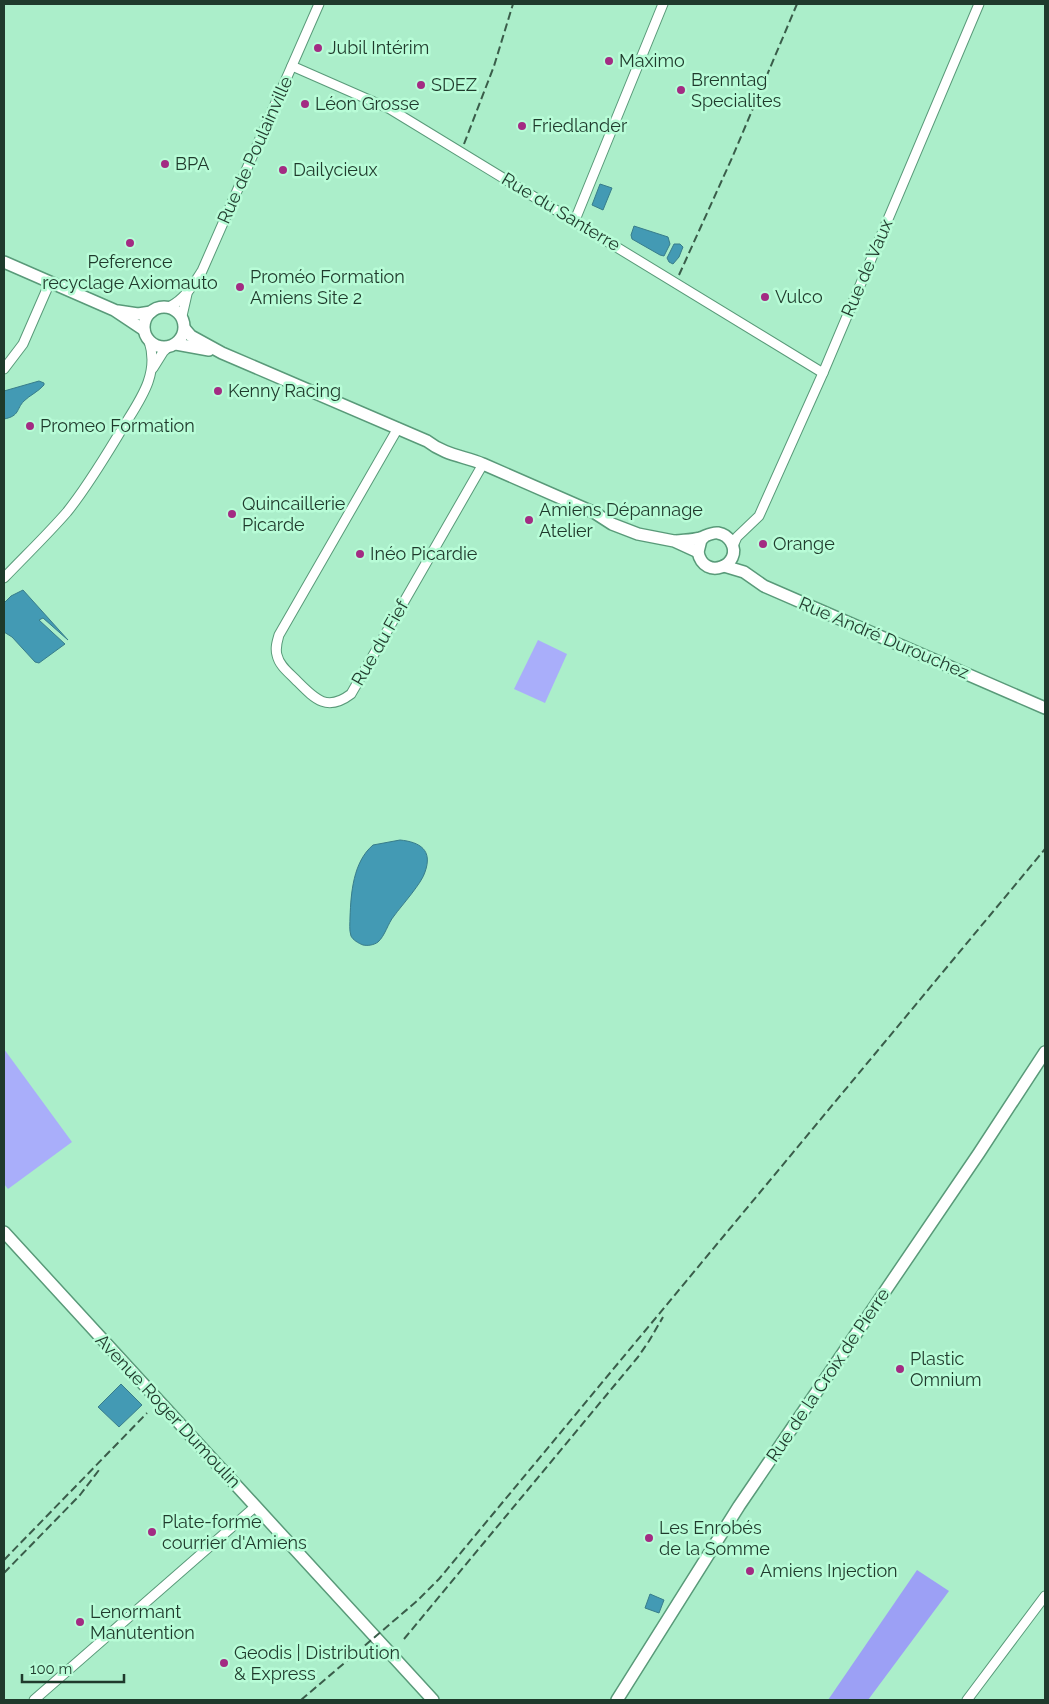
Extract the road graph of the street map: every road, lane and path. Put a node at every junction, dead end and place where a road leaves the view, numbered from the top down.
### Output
1 (319, 4) edge
2 (663, 4) edge
3 (979, 4) edge
4 (292, 66) junction
5 (574, 220) junction
6 (4, 262) edge
7 (50, 282) junction
8 (188, 293) junction
9 (169, 307) junction
10 (114, 310) junction
11 (151, 312) junction
12 (182, 316) junction
13 (185, 329) junction
14 (144, 330) junction
15 (149, 341) junction
16 (172, 345) junction
17 (222, 354) junction
18 (153, 368) junction
19 (4, 370) edge
20 (823, 373) junction
21 (398, 428) junction
22 (482, 464) junction
23 (747, 526) junction
24 (724, 535) junction
25 (705, 536) junction
26 (674, 541) junction
27 (733, 550) junction
28 (698, 552) junction
29 (724, 566) junction
30 (744, 572) junction
31 (4, 578) edge
32 (1045, 708) edge
33 (1045, 1052) edge
34 (4, 1232) edge
35 (256, 1506) junction
36 (1045, 1596) edge
37 (34, 1700) edge
38 (433, 1700) edge
39 (617, 1700) edge
40 (967, 1700) edge

1 - 4 street, Rue de Poulainville
2 - 5 street
3 - 20 street, Rue de Vaux
4 - 5 street, Rue du Santerre
4 - 8 street, Rue de Poulainville
5 - 20 street, Rue du Santerre
6 - 7 main road
7 - 10 main road
7 - 19 street
8 - 9 street, Rue de Poulainville
8 - 12 street, Rue de Poulainville
9 - 11 main road
9 - 12 main road
10 - 11 main road
10 - 14 main road
11 - 14 main road
12 - 13 main road
13 - 16 main road
13 - 17 main road
14 - 15 main road
15 - 16 main road
15 - 18 street
16 - 17 main road
16 - 18 street
17 - 21 main road
18 - 31 street
20 - 23 street, Rue de Vaux
21 - 22 main road
21 - 22 street, Rue du Fief
22 - 26 main road
23 - 24 street, Rue de Vaux
23 - 27 street, Rue de Vaux
24 - 25 main road
24 - 27 main road
25 - 26 main road
25 - 28 main road
26 - 28 main road
27 - 29 main road
27 - 30 main road
28 - 29 main road
29 - 30 main road, Rue André Durouchez
30 - 32 main road, Rue André Durouchez
33 - 39 main road, Rue de la Croix de Pierre
34 - 35 main road, Avenue Roger Dumoulin
35 - 37 street
35 - 38 main road, Avenue Roger Dumoulin
36 - 40 street

